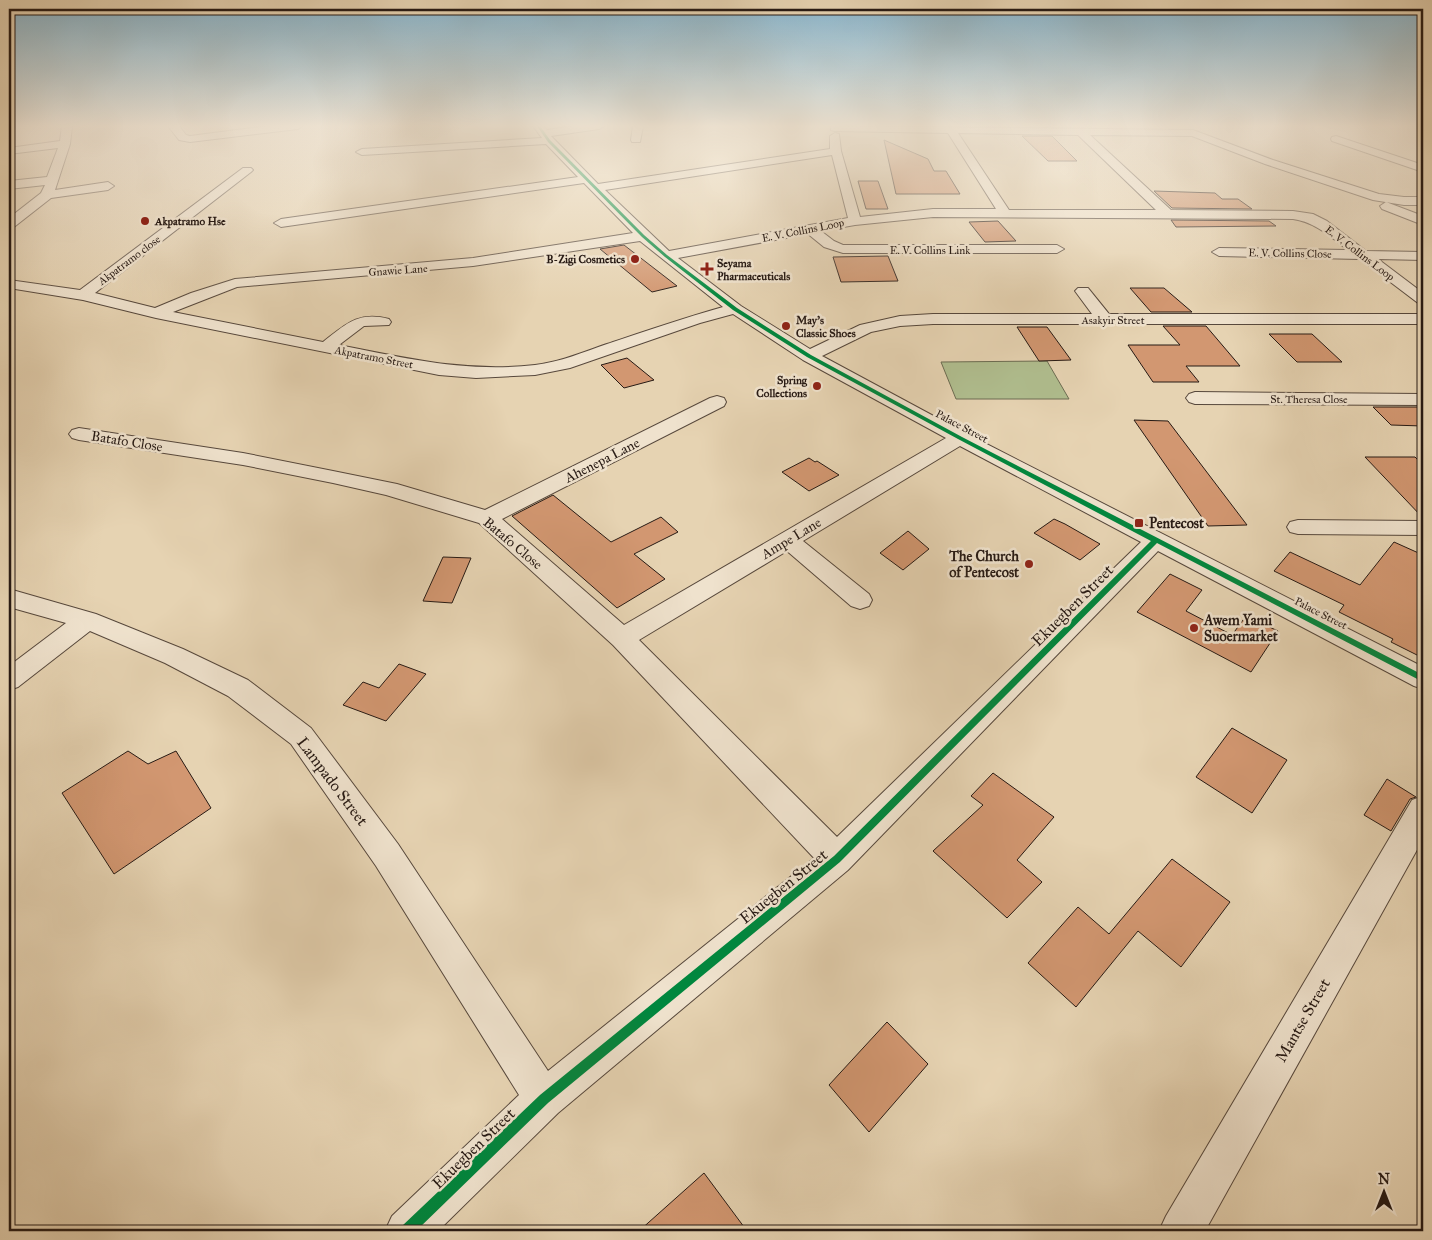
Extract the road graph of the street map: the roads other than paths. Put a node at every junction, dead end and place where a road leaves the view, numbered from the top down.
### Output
1 (52, 184) edge
2 (229, 184) edge
3 (592, 184) joint
4 (844, 184) edge
5 (986, 184) edge
6 (1135, 184) edge
7 (1336, 184) edge
8 (108, 186) dead end
9 (47, 195) junction
10 (1377, 197) junction
11 (1423, 201) edge
12 (1004, 212) junction
13 (1166, 213) junction
14 (854, 221) junction
15 (1423, 221) edge
16 (281, 223) dead end
17 (9, 224) edge
18 (810, 229) junction
19 (643, 236) junction
20 (1057, 249) dead end
21 (1219, 252) dead end
22 (1361, 254) junction
23 (666, 256) junction
24 (1423, 256) edge
25 (9, 284) edge
26 (1083, 291) dead end
27 (83, 295) junction
28 (1423, 300) edge
29 (736, 309) junction
30 (156, 313) junction
31 (1104, 319) junction
32 (1423, 319) edge
33 (383, 322) dead end
34 (326, 347) junction
35 (809, 356) junction
36 (1195, 398) dead end
37 (1423, 400) edge
38 (717, 402) dead end
39 (79, 434) dead end
40 (960, 438) junction
41 (487, 518) junction
42 (1298, 527) dead end
43 (1423, 528) edge
44 (788, 540) junction
45 (1156, 540) junction
46 (9, 598) edge
47 (860, 600) dead end
48 (86, 620) junction
49 (622, 638) junction
50 (1423, 679) edge
51 (9, 680) edge
52 (1423, 810) edge
53 (838, 859) junction
54 (544, 1099) junction
55 (407, 1231) edge
56 (1181, 1231) edge

1 - 9 street
2 - 27 street, Akpatramo close
3 - 16 street
3 - 19 street, Palace Street
4 - 14 street
5 - 12 street
6 - 13 street
7 - 10 street
8 - 9 street
9 - 17 street
10 - 11 street
10 - 15 street
12 - 13 street, E. V. Collins Loop
12 - 14 street, E. V. Collins Loop
13 - 22 street, E. V. Collins Loop
14 - 18 street, E. V. Collins Loop
18 - 20 street, E. V. Collins Link
18 - 23 street, E. V. Collins Loop
19 - 23 street, Palace Street
19 - 30 street, Gnawie Lane
21 - 22 street, E. V. Collins Close
22 - 24 street, E. V. Collins Close
22 - 28 street, E. V. Collins Loop
23 - 29 street, Palace Street
25 - 27 street, Akpatramo Street
26 - 31 street
27 - 30 street, Akpatramo Street
29 - 34 street, Akpatramo Street
29 - 35 street, Palace Street
30 - 34 street, Akpatramo Street
31 - 32 street, Asakyir Street
31 - 35 street, Asakyir Street
33 - 34 street
35 - 40 street, Palace Street
36 - 37 street, St. Theresa Close
38 - 41 street, Ahenepa Lane
39 - 41 street, Batafo Close
40 - 44 street, Ampe Lane
40 - 45 street, Palace Street
41 - 49 street, Batafo Close
42 - 43 street
44 - 47 street
44 - 49 street, Ampe Lane
45 - 50 street, Palace Street
45 - 53 street, Ekuegben Street
46 - 48 street, Lampado Street
48 - 51 street
48 - 54 street, Lampado Street
49 - 53 street, Batafo Close
52 - 56 street, Mantse Street
53 - 54 street, Ekuegben Street
54 - 55 street, Ekuegben Street

